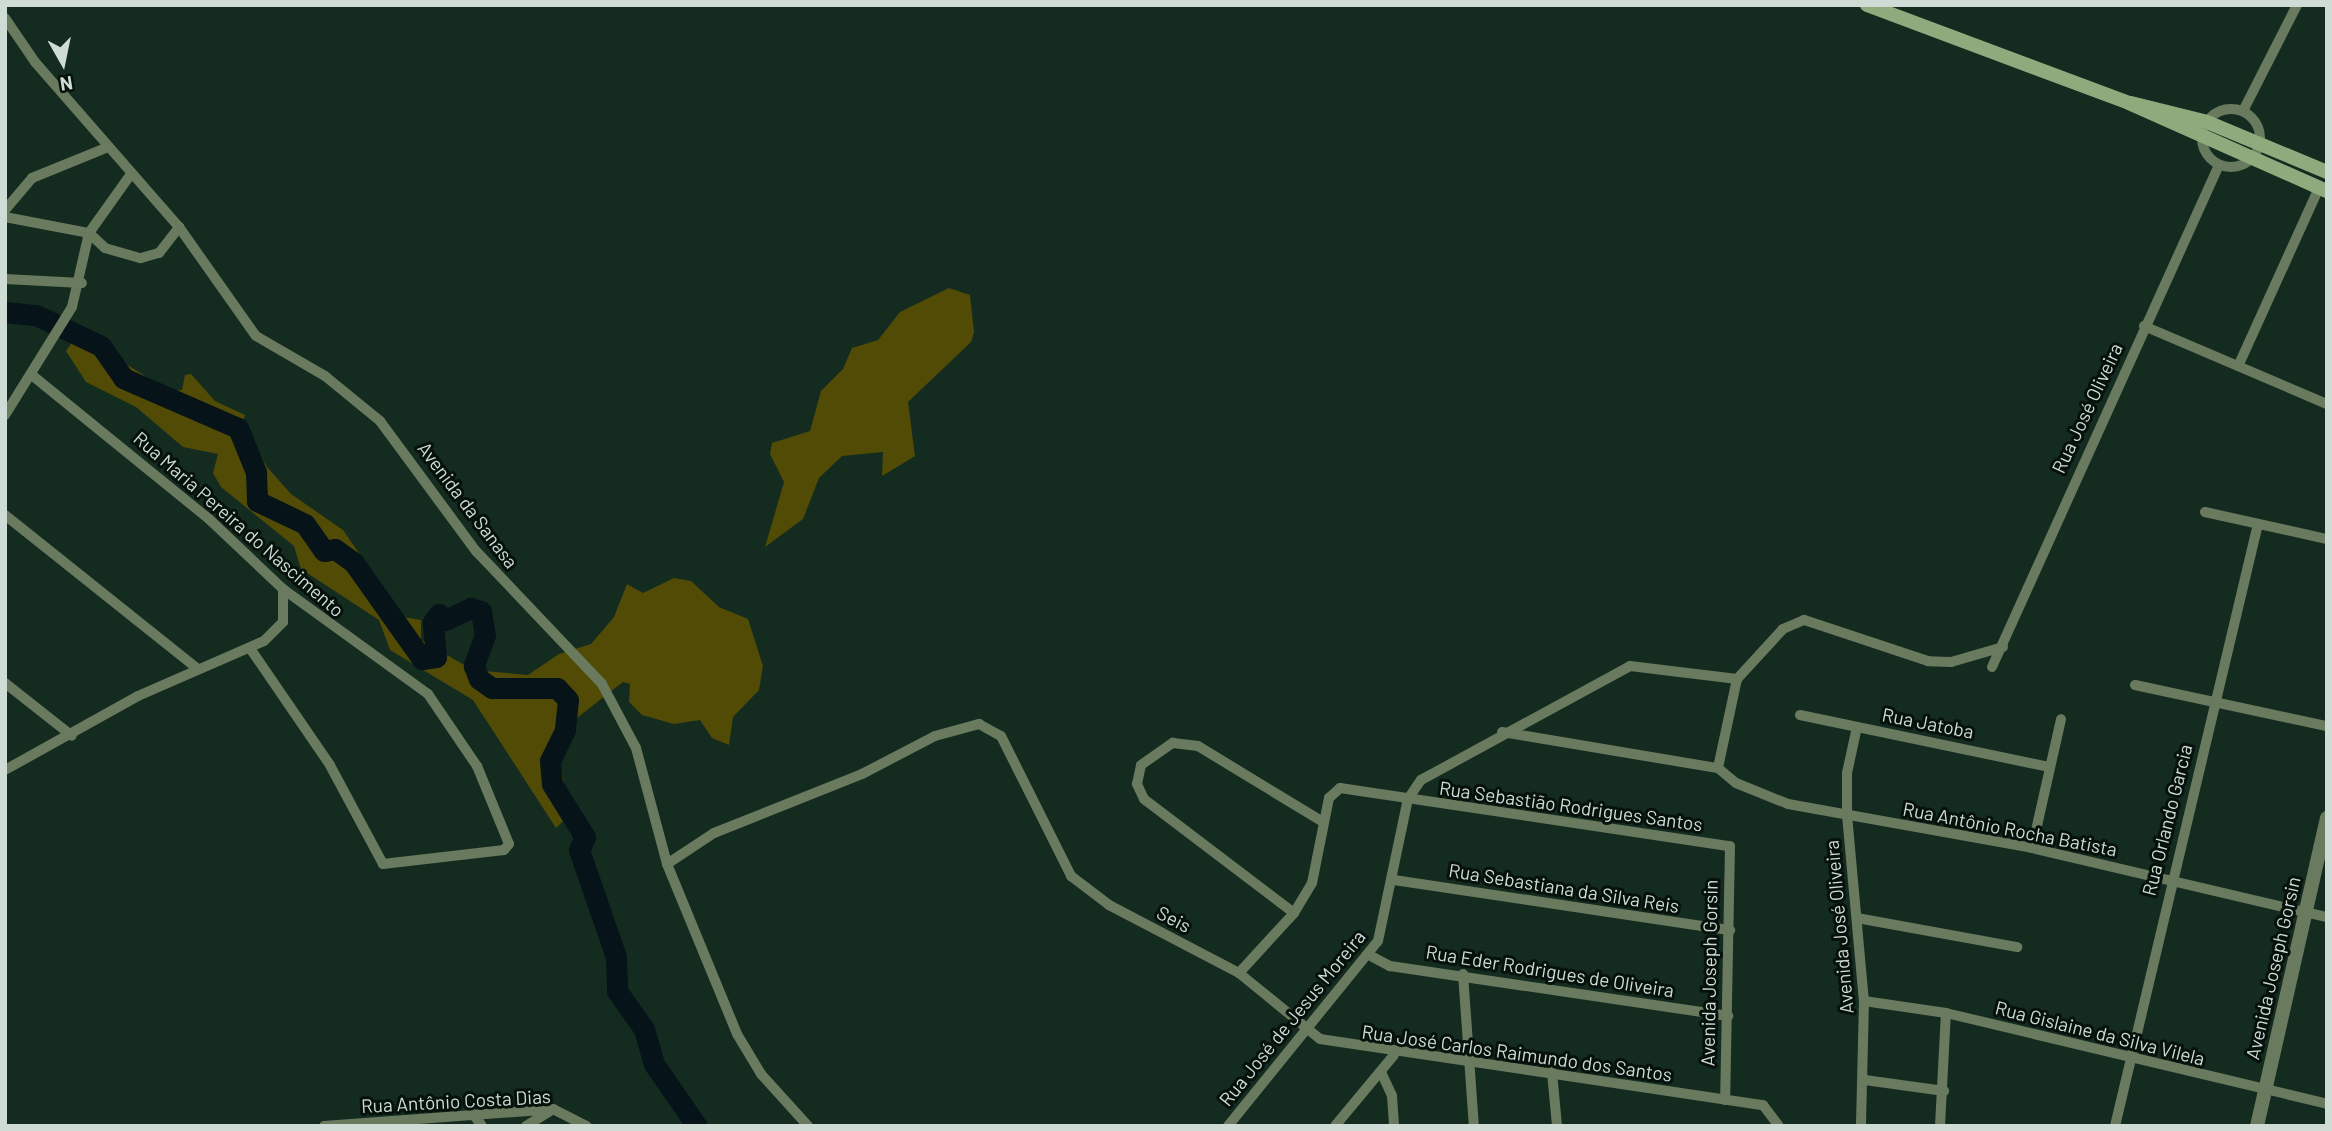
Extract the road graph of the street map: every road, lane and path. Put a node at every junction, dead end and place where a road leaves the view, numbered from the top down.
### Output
1 (1867, 5) edge
2 (2297, 5) edge
3 (5, 18) edge
4 (2129, 103) junction
5 (2243, 111) junction
6 (2207, 122) junction
7 (2202, 136) junction
8 (2260, 143) junction
9 (108, 146) junction
10 (2252, 158) junction
11 (2219, 164) junction
12 (2327, 172) edge
13 (131, 174) junction
14 (2323, 189) edge
15 (5, 210) edge
16 (5, 217) edge
17 (179, 227) junction
18 (89, 233) junction
19 (5, 279) edge
20 (82, 283) junction
21 (2144, 326) junction
22 (2240, 362) junction
23 (33, 376) junction
24 (2327, 404) edge
25 (5, 415) edge
26 (2205, 512) dead end
27 (5, 515) edge
28 (2258, 524) junction
29 (2327, 539) edge
30 (283, 589) junction
31 (2003, 647) junction
32 (250, 648) junction
33 (1992, 667) dead end
34 (198, 670) junction
35 (1737, 679) junction
36 (5, 683) edge
37 (2135, 685) dead end
38 (2215, 701) junction
39 (1800, 715) dead end
40 (2062, 719) dead end
41 (2327, 726) edge
42 (1857, 727) junction
43 (1502, 732) junction
44 (72, 736) junction
45 (2049, 767) junction
46 (1718, 768) junction
47 (5, 770) edge
48 (1408, 799) junction
49 (1847, 816) junction
50 (2327, 818) edge
51 (1323, 822) junction
52 (1730, 846) joint
53 (2032, 848) junction
54 (667, 864) junction
55 (2170, 879) junction
56 (1394, 880) junction
57 (2305, 912) junction
58 (1294, 913) junction
59 (2327, 917) edge
60 (1857, 918) junction
61 (1730, 930) junction
62 (2017, 947) dead end
63 (1369, 955) junction
64 (1239, 973) junction
65 (1463, 974) junction
66 (1864, 1001) junction
67 (1946, 1013) junction
68 (1728, 1016) junction
69 (1307, 1031) junction
70 (1394, 1055) junction
71 (2131, 1059) junction
72 (1469, 1061) junction
73 (1381, 1072) junction
74 (1552, 1072) junction
75 (1865, 1080) junction
76 (1944, 1091) junction
77 (2265, 1091) junction
78 (1725, 1100) junction
79 (2327, 1104) edge
80 (553, 1110) junction
81 (472, 1113) junction
82 (372, 1124) edge
83 (324, 1126) edge
84 (482, 1126) edge
85 (526, 1126) edge
86 (587, 1126) edge
87 (808, 1126) edge
88 (1228, 1126) edge
89 (1335, 1126) edge
90 (1394, 1126) edge
91 (1474, 1126) edge
92 (1557, 1126) edge
93 (1779, 1126) edge
94 (1861, 1126) edge
95 (1940, 1126) edge
96 (2115, 1126) edge
97 (2257, 1126) edge

1 - 4 main road
2 - 5 street
3 - 9 street, Avenida da Sanasa
4 - 6 main road
4 - 7 main road
5 - 6 street
5 - 8 street
6 - 7 street
6 - 8 main road
7 - 10 main road
7 - 11 street
8 - 10 street
8 - 12 main road
9 - 13 street, Avenida da Sanasa
9 - 15 street
10 - 11 street
10 - 14 main road
11 - 21 street, Rua José Oliveira
13 - 17 street, Avenida da Sanasa
13 - 18 street
14 - 22 street
16 - 18 street
17 - 18 street
17 - 54 street, Avenida da Sanasa
18 - 20 street
19 - 20 street
20 - 23 street
21 - 22 street
21 - 31 street, Rua José Oliveira
22 - 24 street
23 - 25 street
23 - 30 street, Rua Maria Pereira do Nascimento
26 - 28 street
27 - 34 street
28 - 29 street
28 - 38 street, Rua Orlando Garcia
30 - 32 street
30 - 32 street, Rua Maria Pereira do Nascimento
31 - 33 street, Rua José Oliveira
31 - 35 street
32 - 34 street
34 - 44 street
35 - 43 street
35 - 46 street
36 - 44 street
37 - 38 street
38 - 41 street
38 - 55 street, Rua Orlando Garcia
39 - 42 street, Rua Jatoba
40 - 45 street
42 - 45 street, Rua Jatoba
42 - 49 street, Avenida José Oliveira
43 - 46 street
43 - 48 street
44 - 47 street
45 - 53 street
46 - 49 street, Rua Antônio Rocha Batista
48 - 51 street, Rua Sebastião Rodrigues Santos
48 - 52 street, Rua Sebastião Rodrigues Santos
48 - 56 street, Rua José de Jesus Moreira
49 - 53 street, Rua Antônio Rocha Batista
49 - 60 street, Avenida José Oliveira
50 - 57 street, Avenida Joseph Gorsin
51 - 58 street
51 - 58 street
52 - 61 street, Avenida Joseph Gorsin
53 - 55 street, Rua Antônio Rocha Batista
54 - 64 street, Seis
54 - 87 street, Avenida da Sanasa
55 - 57 street, Rua Antônio Rocha Batista
55 - 71 street, Rua Orlando Garcia
56 - 61 street, Rua Sebastiana da Silva Reis
56 - 63 street, Rua José de Jesus Moreira
57 - 59 street, Rua Antônio Rocha Batista
57 - 77 street, Avenida Joseph Gorsin
58 - 64 street
60 - 62 street
60 - 66 street, Avenida José Oliveira
61 - 68 street, Avenida Joseph Gorsin
63 - 65 street, Rua Eder Rodrigues de Oliveira
63 - 69 street, Rua José de Jesus Moreira
64 - 69 street, Seis
65 - 68 street, Rua Eder Rodrigues de Oliveira
65 - 72 street
66 - 67 street, Rua Gislaine da Silva Vilela
66 - 75 street, Avenida José Oliveira
67 - 71 street, Rua Gislaine da Silva Vilela
67 - 76 street
68 - 78 street, Avenida Joseph Gorsin
69 - 70 street, Rua José Carlos Raimundo dos Santos
69 - 88 street, Rua José de Jesus Moreira
70 - 72 street, Rua José Carlos Raimundo dos Santos
70 - 73 street
71 - 77 street, Rua Gislaine da Silva Vilela
71 - 96 street, Rua Orlando Garcia
72 - 74 street, Rua José Carlos Raimundo dos Santos
72 - 91 street
73 - 89 street
73 - 90 street
74 - 78 street, Rua José Carlos Raimundo dos Santos
74 - 92 street
75 - 76 street
75 - 94 street, Avenida José Oliveira
76 - 95 street
77 - 79 street, Rua Gislaine da Silva Vilela
77 - 97 street, Avenida Joseph Gorsin
78 - 93 street, Rua José Carlos Raimundo dos Santos
80 - 81 street, Rua Antônio Costa Dias
80 - 85 street
80 - 86 street, Rua Antônio Costa Dias
81 - 82 street, Rua Antônio Costa Dias
81 - 84 street
82 - 83 street, Rua Antônio Costa Dias

